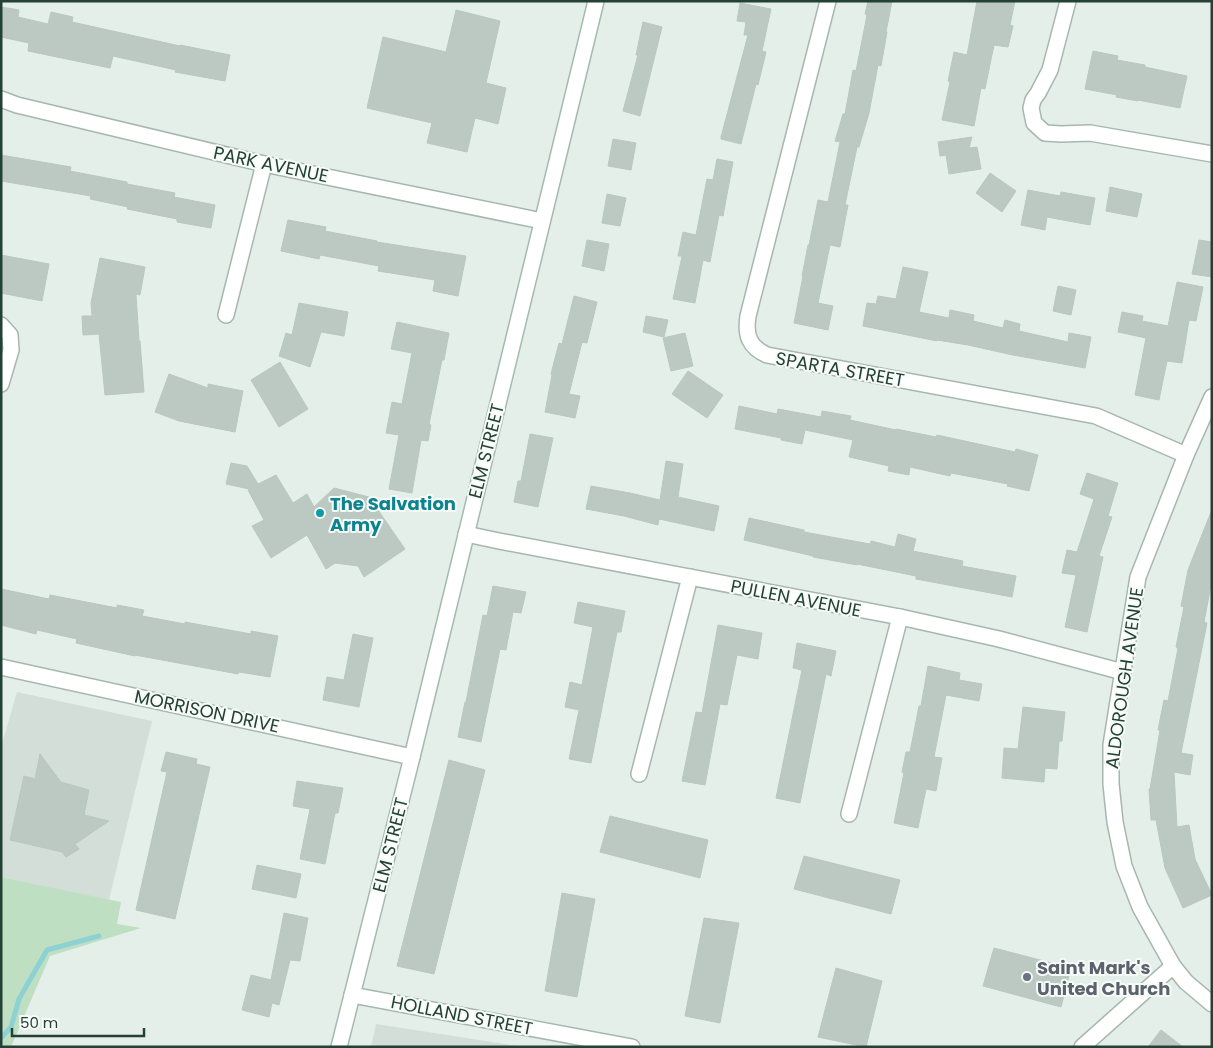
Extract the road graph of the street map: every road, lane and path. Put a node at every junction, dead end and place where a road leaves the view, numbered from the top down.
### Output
1 (596, 1) edge
2 (828, 1) edge
3 (1068, 1) edge
4 (1, 99) edge
5 (1212, 154) edge
6 (264, 164) junction
7 (542, 222) junction
8 (226, 315) dead end
9 (1, 325) edge
10 (1, 384) edge
11 (1212, 397) edge
12 (1186, 455) junction
13 (466, 534) junction
14 (690, 577) junction
15 (900, 617) junction
16 (1, 667) edge
17 (1123, 672) junction
18 (412, 756) junction
19 (639, 774) dead end
20 (850, 814) dead end
21 (1173, 966) junction
22 (352, 995) junction
23 (1212, 1004) edge
24 (339, 1047) edge
25 (632, 1047) edge
26 (1082, 1047) edge

1 - 7 street, ELM STREET
2 - 12 street, SPARTA STREET
3 - 5 street
4 - 6 street, PARK AVENUE
6 - 7 street, PARK AVENUE
6 - 8 street
7 - 13 street, ELM STREET
9 - 10 street
11 - 12 street, ALDOROUGH AVENUE
12 - 17 street, ALDOROUGH AVENUE
13 - 14 street, PULLEN AVENUE
13 - 18 street, ELM STREET
14 - 15 street, PULLEN AVENUE
14 - 19 street
15 - 17 street, PULLEN AVENUE
15 - 20 street
16 - 18 street, MORRISON DRIVE
17 - 21 street, ALDOROUGH AVENUE
18 - 22 street, ELM STREET
21 - 23 street, ALDOROUGH AVENUE
21 - 26 street
22 - 24 street, ELM STREET
22 - 25 street, HOLLAND STREET

